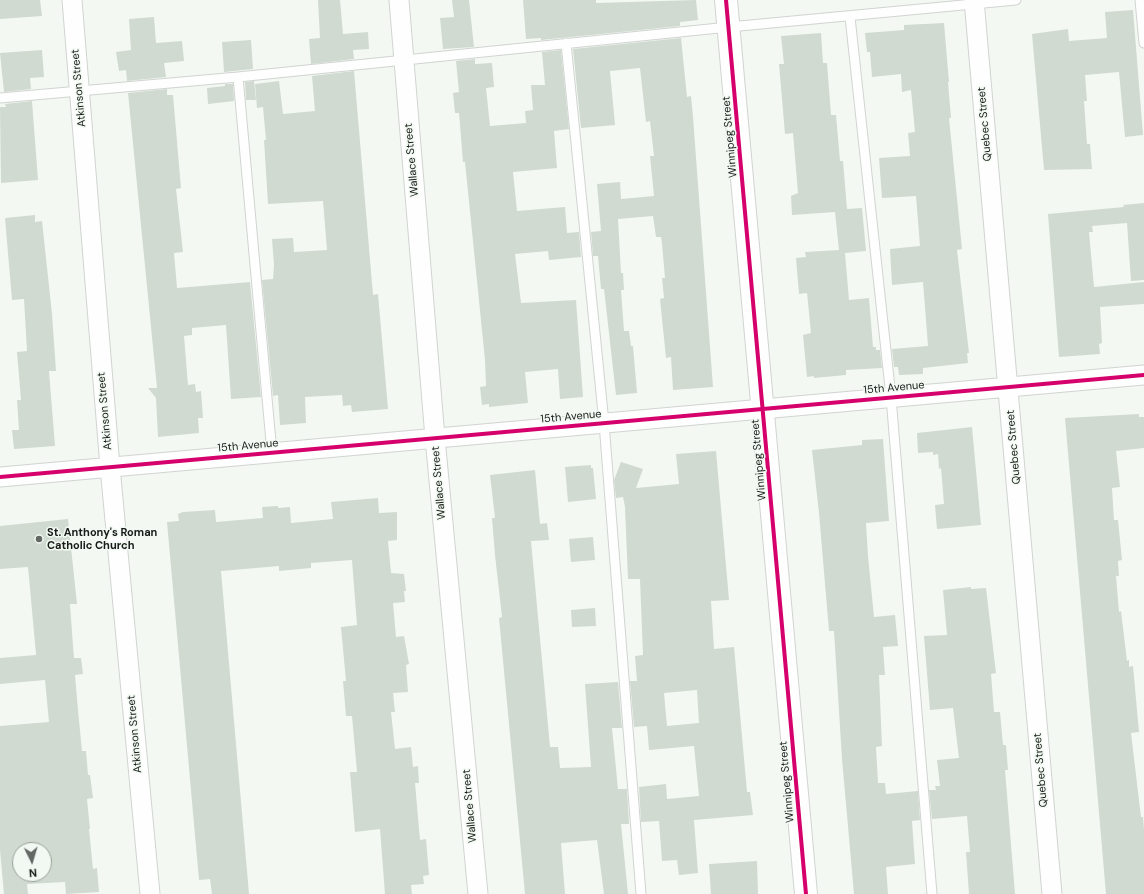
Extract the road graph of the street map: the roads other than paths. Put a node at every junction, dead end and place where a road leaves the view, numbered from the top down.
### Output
1 (72, 0) edge
2 (399, 0) edge
3 (726, 0) edge
4 (1016, 0) edge
5 (1140, 0) edge
6 (974, 2) edge
7 (850, 17) junction
8 (729, 27) junction
9 (566, 43) junction
10 (1144, 43) edge
11 (404, 60) junction
12 (238, 77) junction
13 (79, 90) junction
14 (0, 98) edge
15 (1144, 375) edge
16 (1008, 387) junction
17 (891, 397) junction
18 (763, 409) junction
19 (604, 423) junction
20 (435, 438) junction
21 (272, 453) junction
22 (110, 467) junction
23 (0, 477) edge
24 (150, 894) edge
25 (478, 894) edge
26 (641, 894) edge
27 (806, 894) edge
28 (932, 894) edge
29 (1052, 894) edge

1 - 13 street, Atkinson Street
2 - 11 street, Wallace Street
3 - 8 street, Winnipeg Street
4 - 6 lane
5 - 10 lane
6 - 7 lane
6 - 16 street, Quebec Street
7 - 8 lane
7 - 17 lane
8 - 9 lane
8 - 18 street, Winnipeg Street
9 - 11 lane
9 - 19 lane
11 - 12 lane
11 - 20 street, Wallace Street
12 - 13 lane
12 - 21 lane
13 - 14 lane
13 - 22 street, Atkinson Street
15 - 16 street, 15th Avenue
16 - 17 street, 15th Avenue
16 - 29 street, Quebec Street
17 - 18 street, 15th Avenue
17 - 28 lane
18 - 19 street, 15th Avenue
18 - 27 street, Winnipeg Street
19 - 20 street, 15th Avenue
19 - 26 lane
20 - 21 street, 15th Avenue
20 - 25 street, Wallace Street
21 - 22 street, 15th Avenue
22 - 23 street, 15th Avenue
22 - 24 street, Atkinson Street

